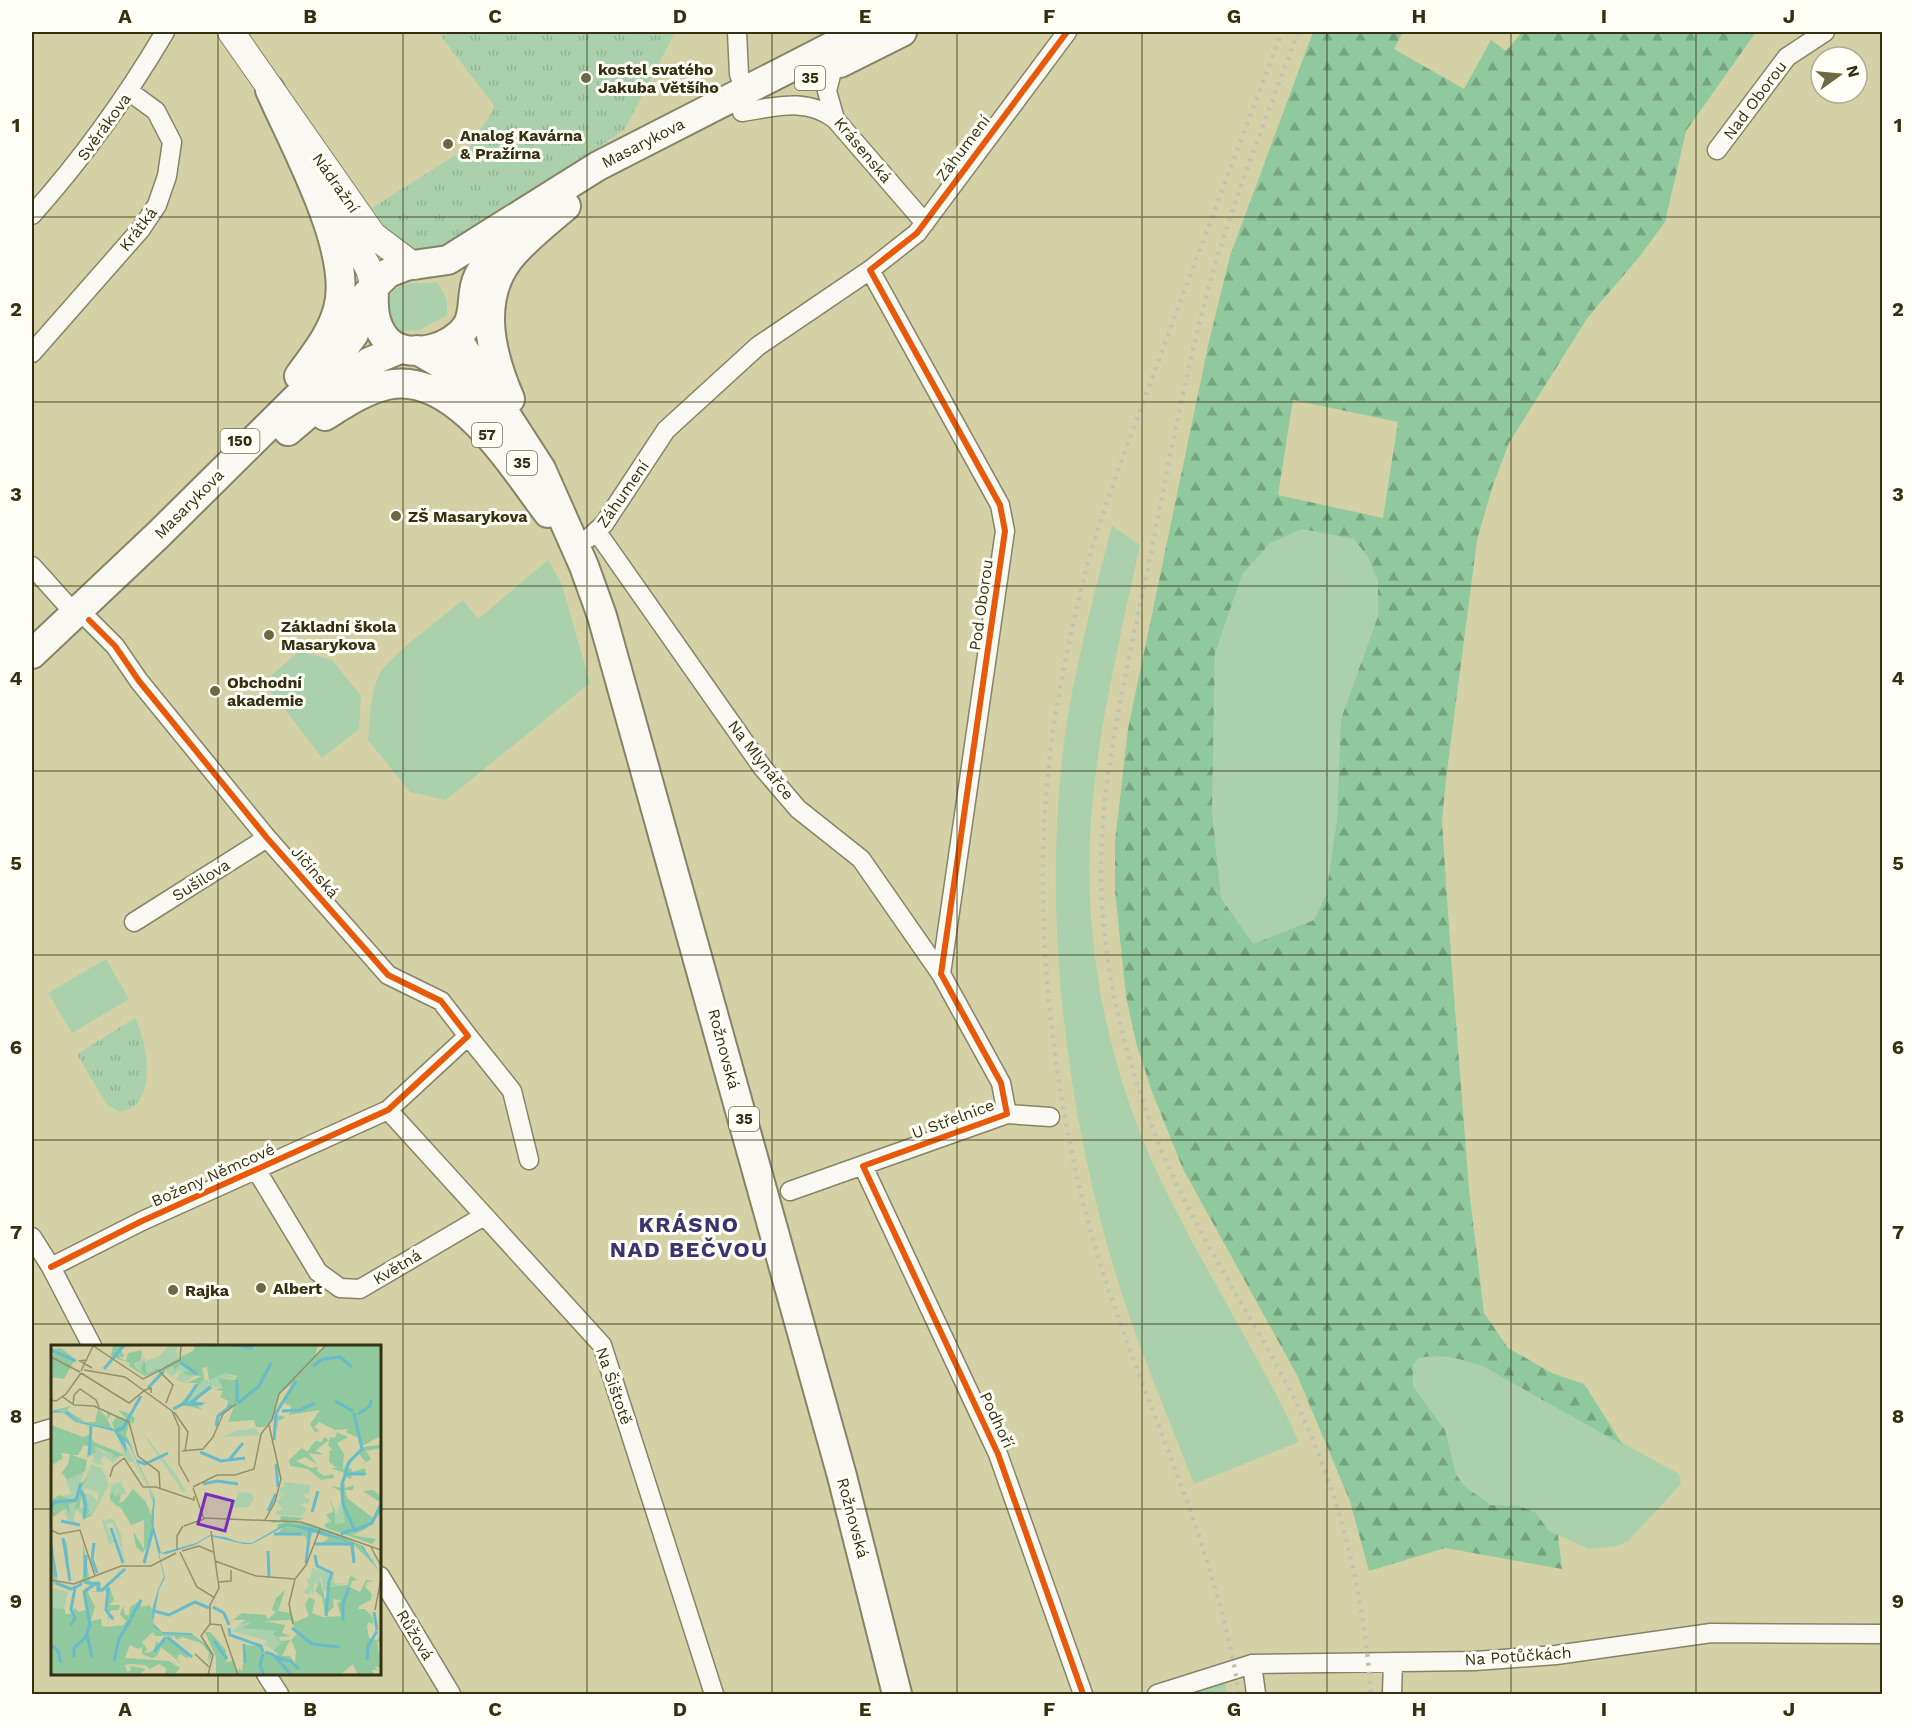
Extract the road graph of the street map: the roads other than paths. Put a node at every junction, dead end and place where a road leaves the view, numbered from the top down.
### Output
1 (165, 32) edge
2 (231, 32) edge
3 (737, 32) edge
4 (1067, 32) edge
5 (1824, 32) edge
6 (879, 36) edge
7 (833, 67) junction
8 (270, 90) junction
9 (130, 92) junction
10 (744, 101) junction
11 (835, 119) junction
12 (1717, 150) dead end
13 (566, 206) junction
14 (32, 215) edge
15 (925, 223) junction
16 (423, 265) junction
17 (870, 270) junction
18 (374, 286) junction
19 (456, 337) junction
20 (408, 350) junction
21 (32, 353) edge
22 (260, 454) junction
23 (541, 469) junction
24 (158, 535) junction
25 (586, 540) junction
26 (32, 566) edge
27 (75, 611) junction
28 (38, 648) edge
29 (32, 678) edge
30 (267, 838) junction
31 (134, 922) dead end
32 (941, 974) junction
33 (468, 1036) junction
34 (388, 1110) junction
35 (1007, 1114) junction
36 (1050, 1117) dead end
37 (529, 1160) dead end
38 (863, 1166) junction
39 (257, 1171) junction
40 (790, 1191) dead end
41 (484, 1216) junction
42 (32, 1237) edge
43 (51, 1267) junction
44 (91, 1345) edge
45 (51, 1428) edge
46 (32, 1434) edge
47 (381, 1578) edge
48 (1882, 1634) edge
49 (1393, 1662) junction
50 (1252, 1664) junction
51 (267, 1675) edge
52 (279, 1695) edge
53 (451, 1695) edge
54 (714, 1695) edge
55 (897, 1695) edge
56 (1083, 1695) edge
57 (1157, 1695) edge
58 (1256, 1695) edge
59 (1392, 1695) edge

1 - 9 street, Svěrákova
2 - 8 main road, Nádražní / 150
3 - 10 street
4 - 15 street, Záhumení
5 - 12 street, Nad Oborou
6 - 7 main road, Masarykova / 35
6 - 10 main road, Masarykova / 35
7 - 10 main road, Masarykova / 35
7 - 11 street, Krásenská
8 - 16 main road, Nádražní / 150
8 - 18 main road, Nádražní / 150
8 - 24 main road, 150
9 - 14 street, Svěrákova
9 - 21 street, Krátká
10 - 11 street, Masarykova
10 - 13 main road, Masarykova / 35
10 - 16 main road, Masarykova / 35
11 - 15 street, Krásenská
13 - 19 main road, Masarykova / 35
13 - 23 main road, 35
15 - 17 street, Záhumení
16 - 18 main road, 35
16 - 19 main road
17 - 25 street, Záhumení
17 - 32 street, Pod Oborou
18 - 20 main road, 35
18 - 24 main road, Masarykova / 57
19 - 20 main road
19 - 23 main road, Rožnovská / 35
20 - 22 main road, Masarykova / 57
20 - 25 main road, Rožnovská / 35
22 - 25 main road, 57
22 - 27 main road, Masarykova / 57
23 - 25 main road, Rožnovská / 35
24 - 27 main road, 57
25 - 32 street, Na Mlynářce
25 - 55 main road, Rožnovská / 35
26 - 27 street, Jičínská
27 - 28 main road, Masarykova / 57
27 - 29 main road, Masarykova / 57
27 - 30 street, Jičínská
30 - 31 street, Sušilova
30 - 33 street, Jičínská
32 - 35 street, U Střelnice
33 - 34 street
33 - 37 street, Jičínská
34 - 39 street, Boženy Němcové
34 - 41 street, Na Šištotě
35 - 36 street
35 - 38 street, U Střelnice
38 - 40 street, U Střelnice
38 - 56 street, Podhoří
39 - 41 street, Květná
39 - 43 street, Boženy Němcové
41 - 54 street, Na Šištotě
42 - 43 street
43 - 44 street
45 - 46 street
47 - 53 street, Růžová
48 - 49 street, Na Potůčkách
49 - 50 street, Na Potůčkách
49 - 59 street
50 - 57 street, Na Potůčkách
50 - 58 street
51 - 52 street

